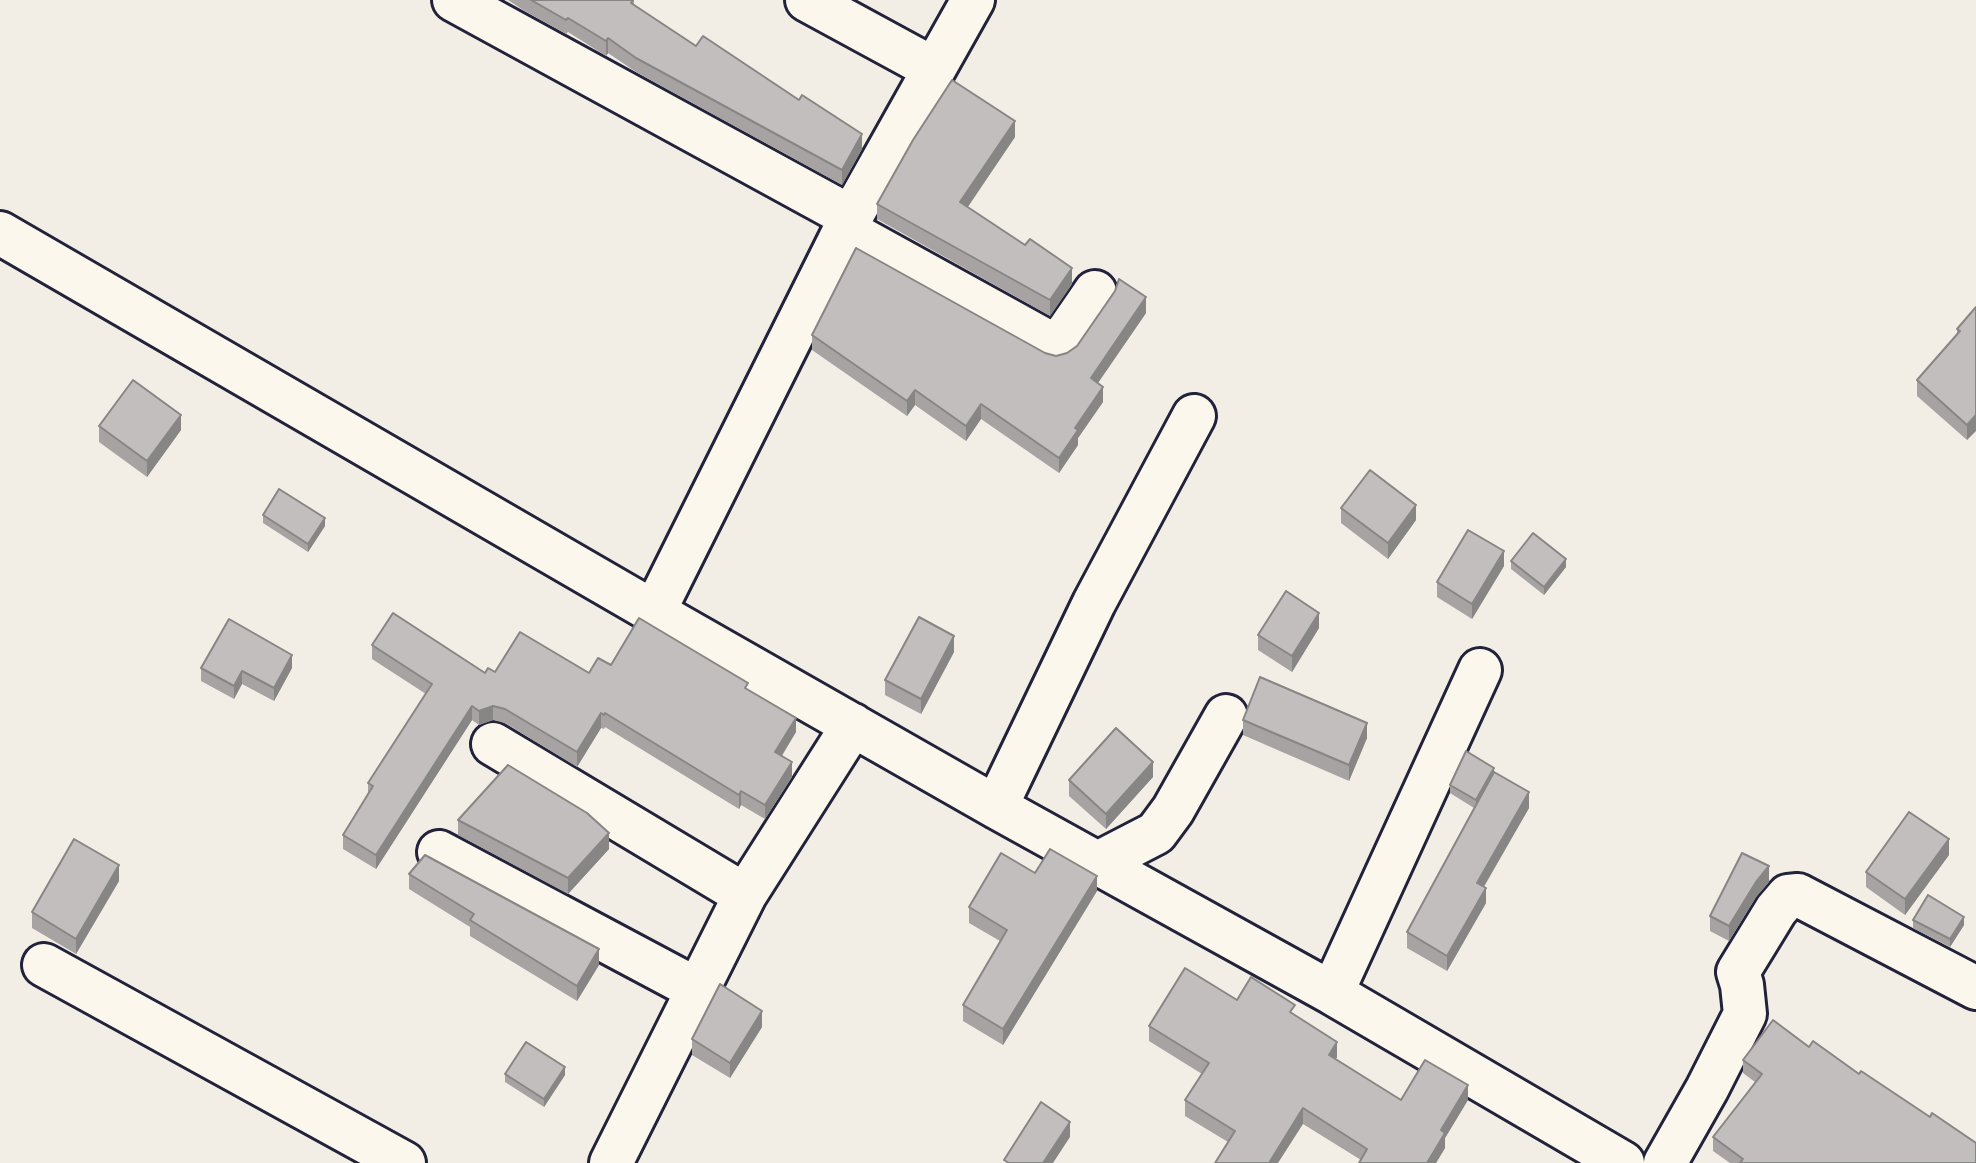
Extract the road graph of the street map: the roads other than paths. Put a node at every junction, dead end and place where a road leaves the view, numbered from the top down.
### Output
1 (454, 0) edge
2 (807, 0) edge
3 (973, 0) edge
4 (934, 69) junction
5 (848, 223) junction
6 (0, 233) edge
7 (1095, 292) dead end
8 (1194, 416) dead end
9 (654, 612) junction
10 (1480, 670) dead end
11 (1226, 716) dead end
12 (853, 725) junction
13 (493, 744) dead end
14 (996, 807) junction
15 (439, 852) dead end
16 (1098, 863) junction
17 (745, 895) junction
18 (44, 965) dead end
19 (1976, 988) edge
20 (698, 990) junction
21 (1332, 993) junction
22 (404, 1163) edge
23 (611, 1163) edge
24 (1623, 1163) edge
25 (1665, 1163) edge

1 - 5 street
2 - 4 street
3 - 4 street
4 - 5 street
5 - 7 street
5 - 9 street
6 - 9 street
8 - 14 street
9 - 12 street
10 - 21 street
11 - 16 street
12 - 14 street
12 - 17 street
13 - 17 street
14 - 16 street
15 - 20 street
16 - 21 street
17 - 20 street
18 - 22 street
19 - 25 street
20 - 23 street
21 - 24 street

